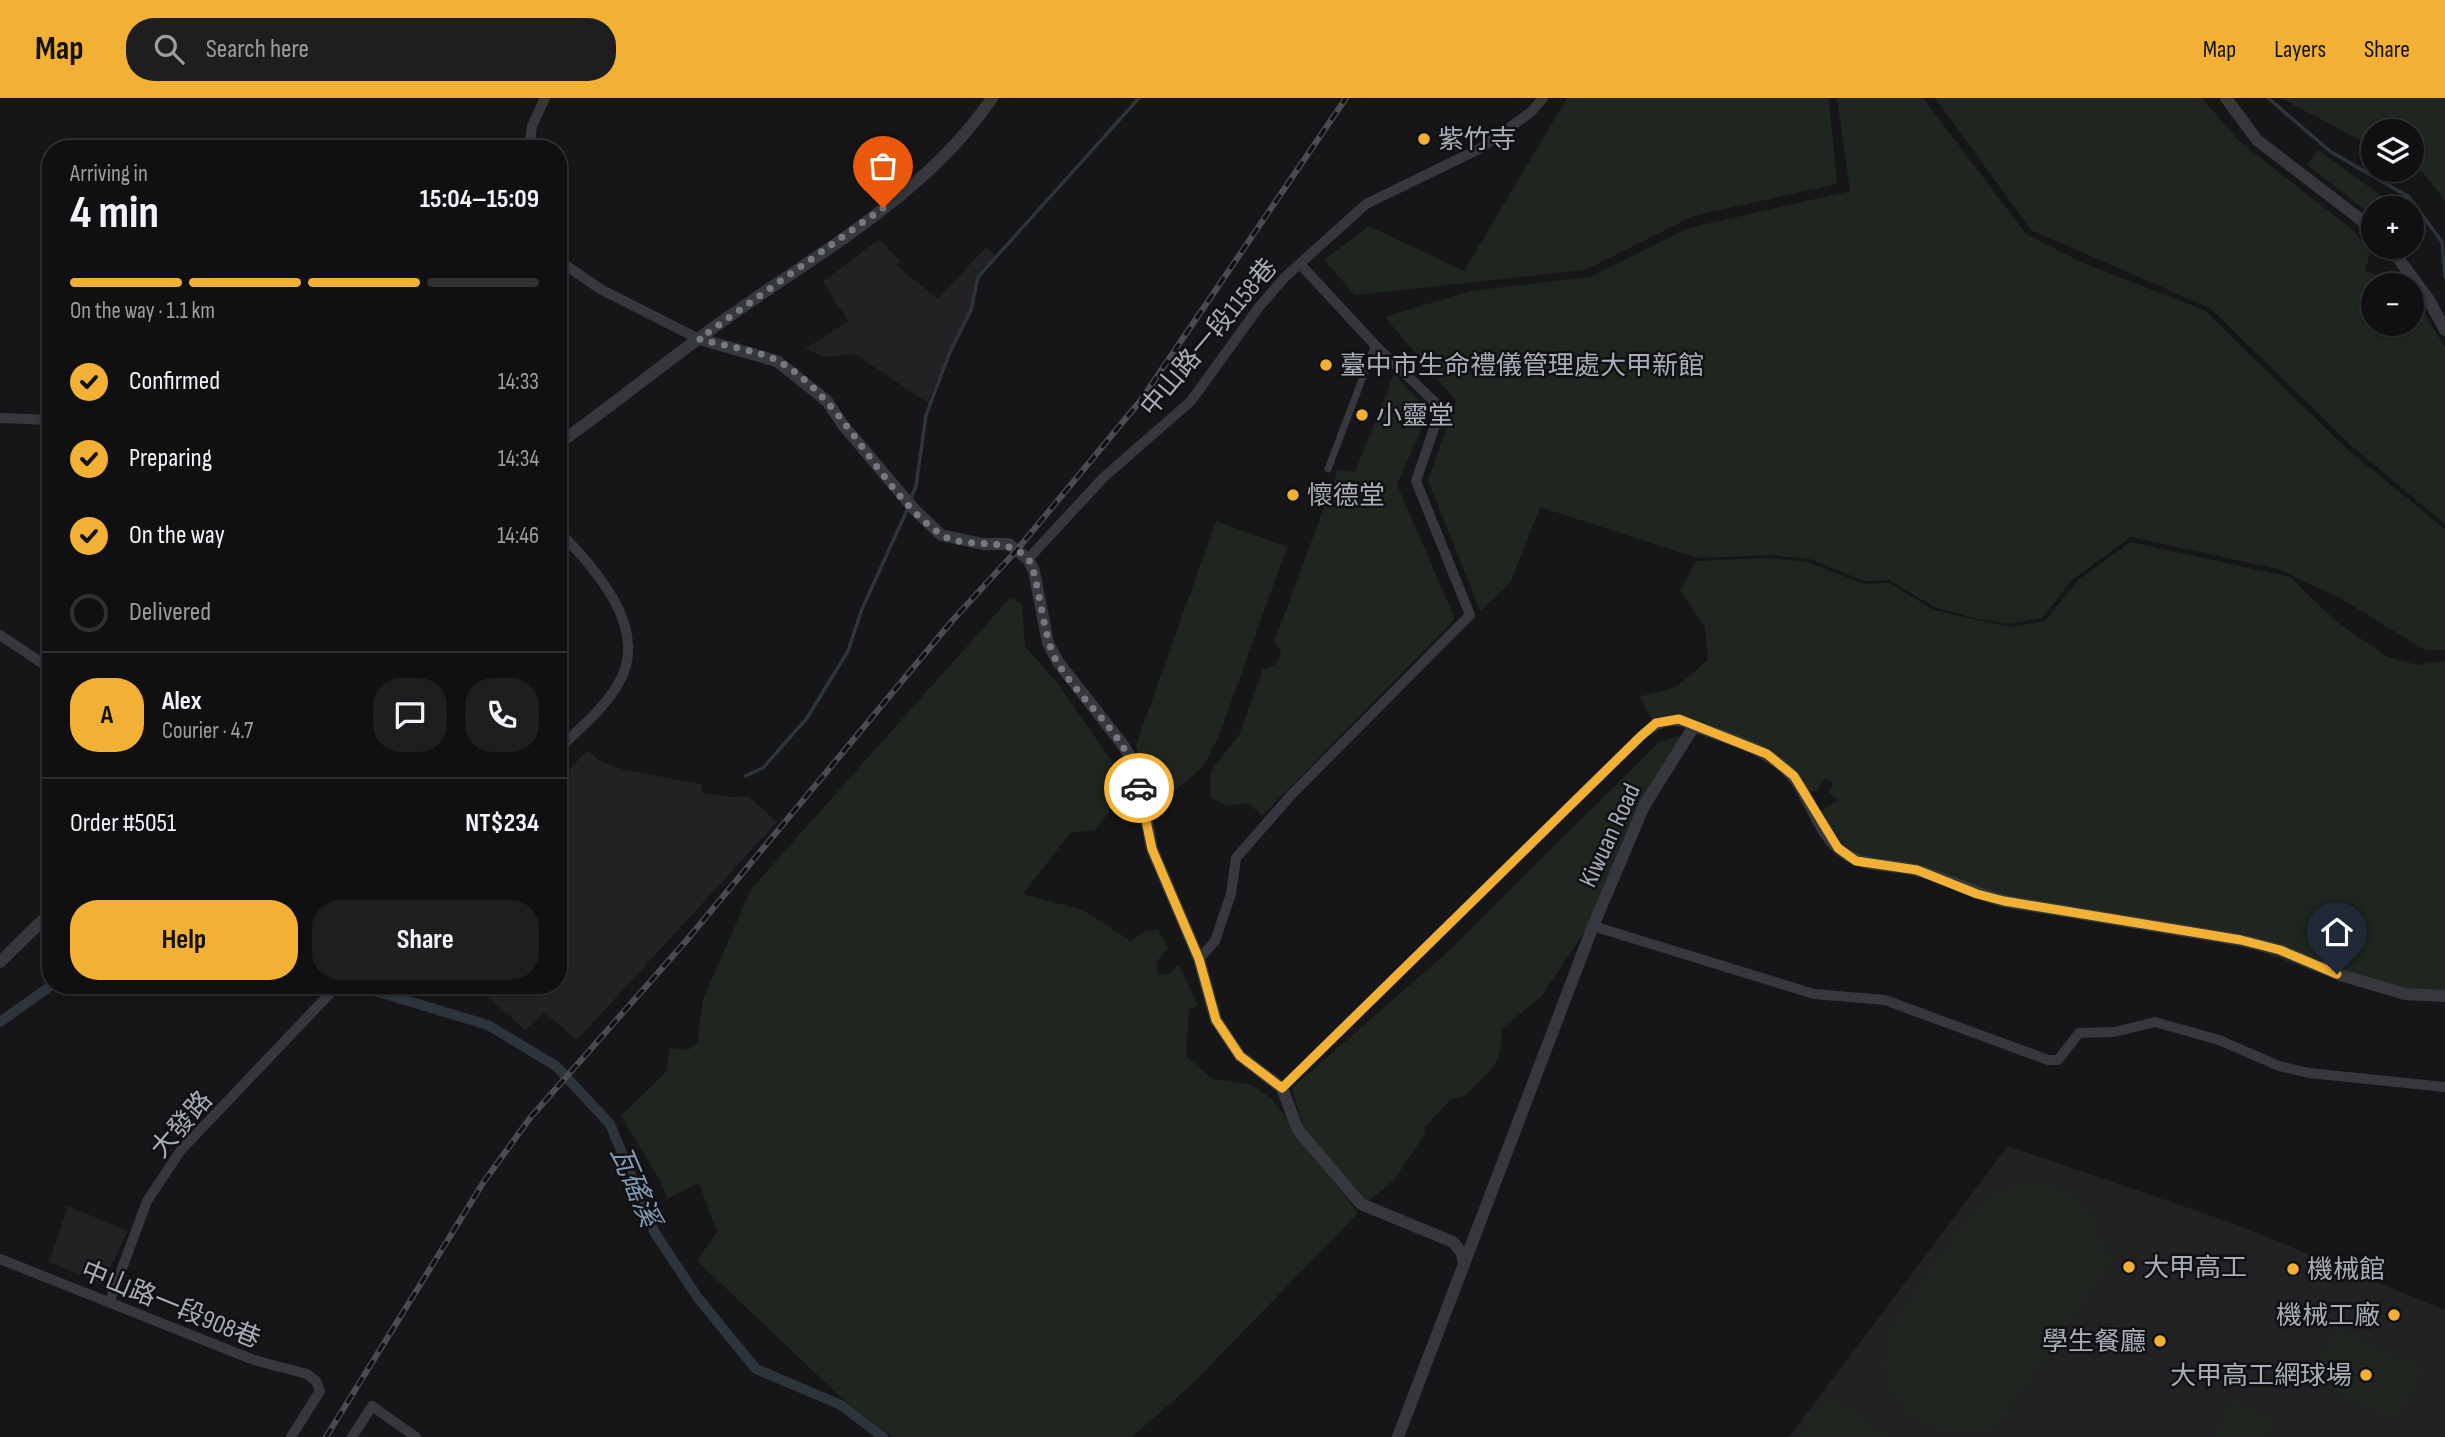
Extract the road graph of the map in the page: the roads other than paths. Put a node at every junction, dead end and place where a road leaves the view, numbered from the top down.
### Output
1 (545, 98) edge
2 (992, 98) edge
3 (1544, 98) edge
4 (2226, 98) edge
5 (530, 140) edge
6 (2361, 220) edge
7 (2399, 259) edge
8 (1300, 264) junction
9 (567, 266) edge
10 (2445, 330) edge
11 (699, 339) junction
12 (1375, 345) junction
13 (0, 418) edge
14 (42, 420) edge
15 (567, 436) edge
16 (1328, 469) dead end
17 (567, 541) edge
18 (1028, 559) junction
19 (0, 635) edge
20 (42, 663) edge
21 (1694, 726) junction
22 (567, 740) edge
23 (42, 921) edge
24 (1593, 926) junction
25 (1199, 959) junction
26 (0, 962) edge
27 (330, 994) edge
28 (2445, 996) edge
29 (2445, 1087) edge
30 (1282, 1088) junction
31 (0, 1259) edge
32 (1463, 1268) junction
33 (110, 1301) junction
34 (291, 1437) edge
35 (352, 1437) edge
36 (416, 1437) edge
37 (1398, 1437) edge

1 - 5 street
2 - 11 street
3 - 8 street, 中山路一段1158巷
4 - 6 street
7 - 10 street
8 - 12 street
8 - 18 street, 中山路一段1158巷
9 - 11 street
11 - 15 street
11 - 18 street
12 - 16 street
12 - 25 street
13 - 14 street
17 - 22 street
18 - 25 street
19 - 20 street
21 - 24 street, Kiwuan Road
21 - 28 street
21 - 30 street
23 - 26 street
24 - 29 street
24 - 32 street, Kiwuan Road
25 - 30 street
27 - 33 street, 大發路
30 - 32 street
31 - 33 street, 中山路一段908巷
32 - 37 street, Kiwuan Road
33 - 34 street, 中山路一段908巷
35 - 36 street

